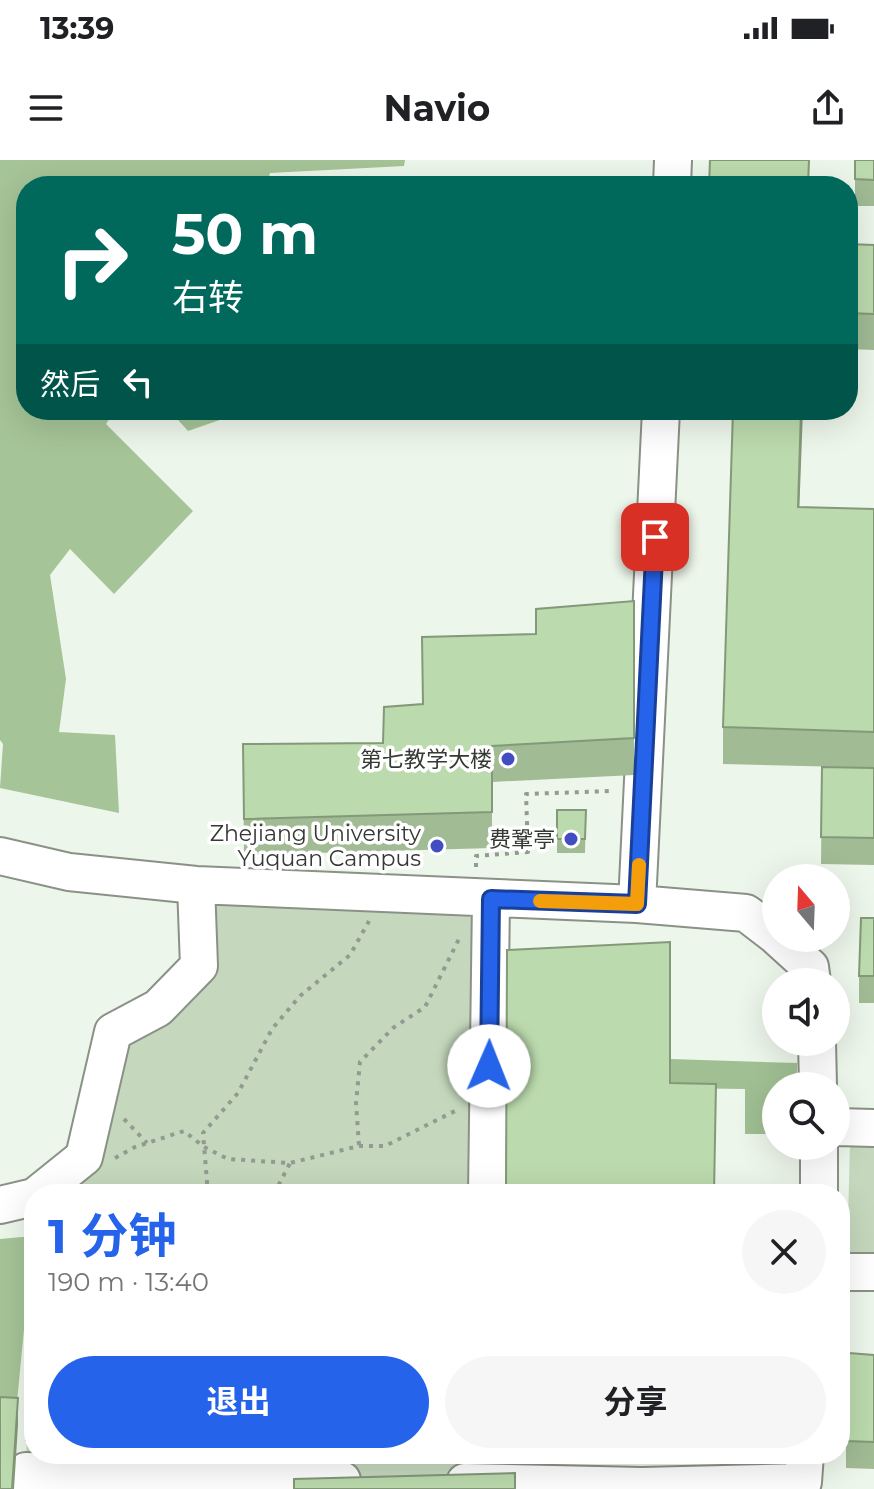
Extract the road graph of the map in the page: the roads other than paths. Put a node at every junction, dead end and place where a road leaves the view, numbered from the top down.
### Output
1 (660, 420) edge
2 (0, 856) edge
3 (196, 885) junction
4 (491, 899) junction
5 (637, 904) junction
6 (762, 925) edge
7 (794, 952) edge
8 (810, 968) edge
9 (850, 1127) edge
10 (874, 1128) edge
11 (819, 1160) edge
12 (50, 1184) edge
13 (487, 1184) edge
14 (819, 1184) edge
15 (24, 1198) edge
16 (0, 1205) edge
17 (850, 1272) edge
18 (874, 1272) edge
19 (804, 1464) edge
20 (482, 1468) edge
21 (376, 1480) edge
22 (437, 1482) edge
23 (226, 1483) edge
24 (642, 1487) edge
25 (26, 1489) edge

1 - 5 street
2 - 3 street
3 - 4 street
3 - 12 street
4 - 5 street
4 - 13 street
5 - 6 street
7 - 8 street
9 - 10 street
11 - 14 street
15 - 16 street
17 - 18 street
19 - 24 street
20 - 22 street
20 - 24 street
21 - 23 street
23 - 25 street

